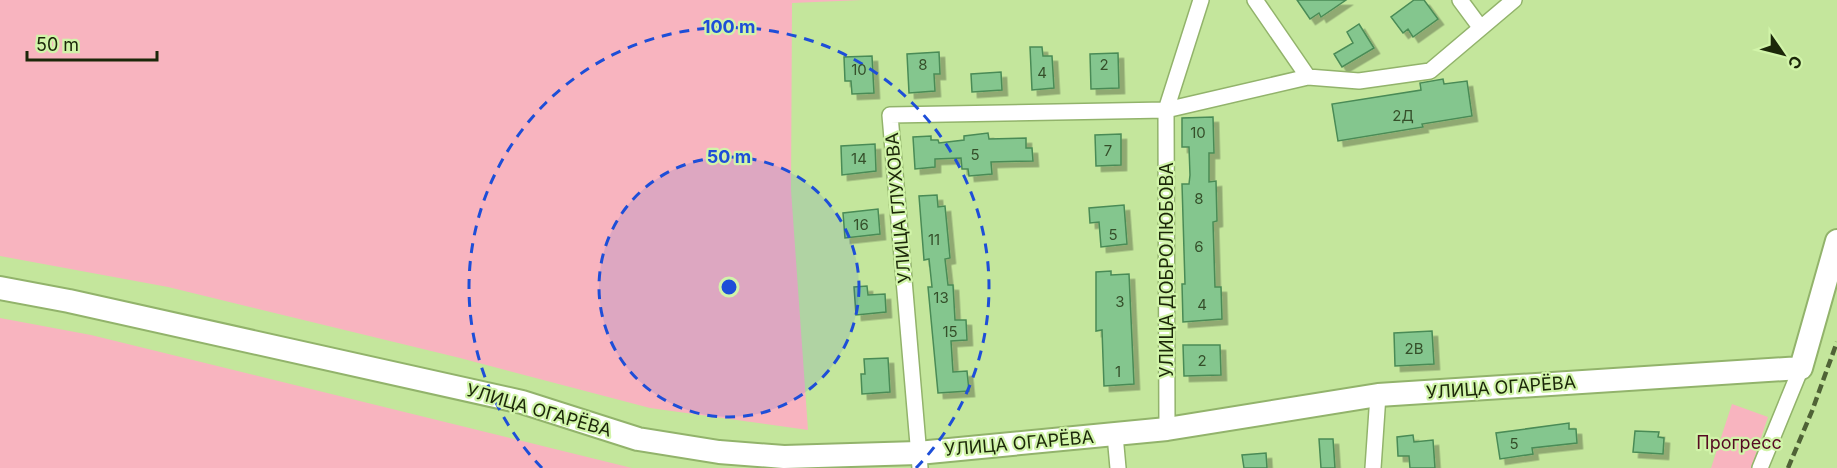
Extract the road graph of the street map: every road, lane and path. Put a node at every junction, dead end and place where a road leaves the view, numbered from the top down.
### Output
1 (1201, 0) edge
2 (1254, 0) edge
3 (1460, 0) edge
4 (1514, 0) edge
5 (1480, 27) junction
6 (1308, 77) junction
7 (1166, 110) junction
8 (1837, 241) edge
9 (0, 288) edge
10 (1801, 368) junction
11 (1378, 395) junction
12 (1167, 429) junction
13 (1115, 435) junction
14 (919, 460) edge
15 (1118, 468) edge
16 (1372, 468) edge
17 (1760, 468) edge

1 - 7 street, УЛИЦА ДОБРОЛЮБОВА
2 - 6 street
3 - 5 street
4 - 5 street
5 - 6 street
6 - 7 street
7 - 12 street, УЛИЦА ДОБРОЛЮБОВА
7 - 14 street, УЛИЦА ГЛУХОВА
8 - 10 main road
9 - 14 main road, УЛИЦА ОГАРЁВА
10 - 11 main road, УЛИЦА ОГАРЁВА
10 - 17 street
11 - 12 main road, УЛИЦА ОГАРЁВА
11 - 16 street
12 - 13 main road, УЛИЦА ОГАРЁВА
13 - 14 main road, УЛИЦА ОГАРЁВА
13 - 15 street

